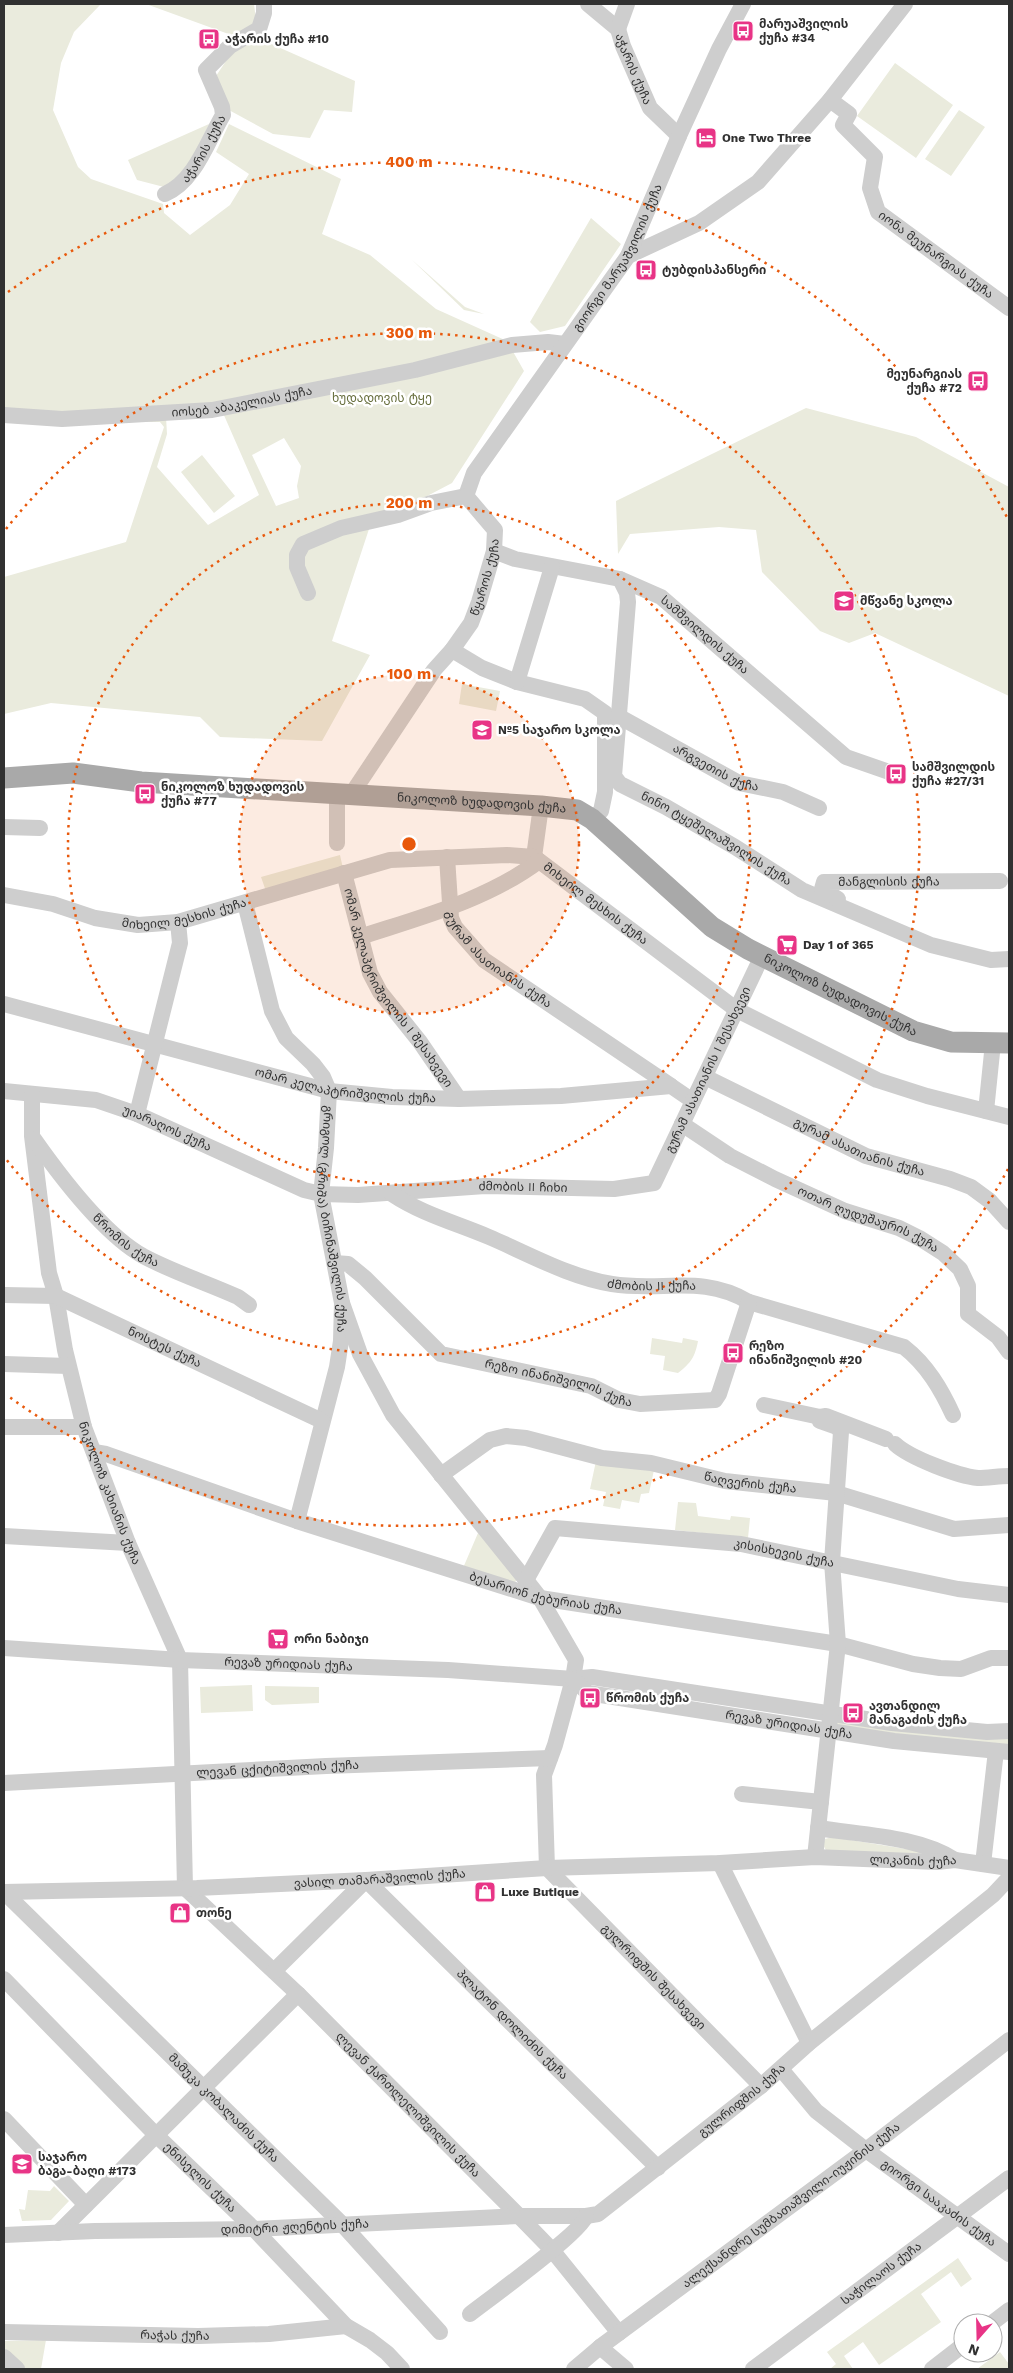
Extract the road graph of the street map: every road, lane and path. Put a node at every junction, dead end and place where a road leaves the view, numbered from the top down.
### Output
1 (264, 4) edge
2 (588, 4) edge
3 (627, 4) edge
4 (744, 4) edge
5 (904, 4) edge
6 (618, 29) junction
7 (830, 100) junction
8 (678, 136) junction
9 (165, 194) dead end
10 (628, 256) junction
11 (1009, 308) edge
12 (565, 344) junction
13 (4, 415) edge
14 (466, 496) junction
15 (494, 552) junction
16 (552, 567) junction
17 (620, 579) junction
18 (308, 593) dead end
19 (452, 650) junction
20 (517, 682) junction
21 (618, 716) junction
22 (889, 772) dead end
23 (4, 778) edge
24 (344, 794) junction
25 (541, 806) junction
26 (820, 808) dead end
27 (592, 819) junction
28 (4, 827) edge
29 (40, 828) dead end
30 (338, 843) dead end
31 (448, 857) junction
32 (537, 859) junction
33 (344, 873) junction
34 (1000, 881) dead end
35 (4, 895) edge
36 (245, 903) junction
37 (451, 907) junction
38 (853, 912) junction
39 (178, 922) junction
40 (360, 937) junction
41 (762, 956) junction
42 (1009, 959) edge
43 (4, 1004) edge
44 (737, 1010) junction
45 (154, 1043) junction
46 (1001, 1043) edge
47 (704, 1077) junction
48 (671, 1086) junction
49 (4, 1091) edge
50 (329, 1091) junction
51 (32, 1094) junction
52 (459, 1099) junction
53 (693, 1101) junction
54 (986, 1111) junction
55 (137, 1114) junction
56 (1009, 1117) edge
57 (682, 1124) junction
58 (32, 1136) junction
59 (654, 1183) joint
60 (321, 1194) junction
61 (392, 1194) junction
62 (1009, 1222) edge
63 (335, 1263) junction
64 (4, 1295) edge
65 (56, 1296) junction
66 (749, 1302) junction
67 (342, 1303) junction
68 (249, 1305) dead end
69 (1009, 1352) edge
70 (4, 1364) edge
71 (68, 1366) junction
72 (764, 1405) dead end
73 (954, 1415) dead end
74 (820, 1417) junction
75 (322, 1421) junction
76 (4, 1427) edge
77 (84, 1427) junction
78 (94, 1452) junction
79 (441, 1475) junction
80 (1009, 1476) edge
81 (836, 1493) junction
82 (297, 1521) junction
83 (1009, 1524) edge
84 (4, 1536) edge
85 (128, 1543) junction
86 (832, 1562) junction
87 (526, 1580) junction
88 (1009, 1595) edge
89 (540, 1598) junction
90 (838, 1644) junction
91 (4, 1648) edge
92 (1009, 1658) edge
93 (180, 1660) junction
94 (573, 1680) junction
95 (832, 1713) junction
96 (829, 1731) junction
97 (1009, 1731) edge
98 (1003, 1751) edge
99 (550, 1758) junction
100 (182, 1773) junction
101 (4, 1783) edge
102 (742, 1794) dead end
103 (821, 1802) junction
104 (818, 1828) junction
105 (815, 1857) junction
106 (954, 1860) junction
107 (720, 1863) junction
108 (983, 1864) junction
109 (547, 1868) junction
110 (1009, 1868) edge
111 (1009, 1878) edge
112 (366, 1880) junction
113 (185, 1888) junction
114 (4, 1892) edge
115 (274, 1971) junction
116 (4, 1979) edge
117 (298, 1994) junction
118 (1009, 2040) edge
119 (809, 2043) junction
120 (781, 2069) junction
121 (761, 2086) junction
122 (204, 2090) junction
123 (4, 2120) edge
124 (157, 2136) junction
125 (866, 2150) junction
126 (658, 2168) junction
127 (1009, 2178) edge
128 (86, 2205) junction
129 (519, 2216) junction
130 (586, 2216) junction
131 (960, 2216) junction
132 (342, 2224) junction
133 (254, 2229) junction
134 (58, 2233) junction
135 (4, 2236) edge
136 (552, 2250) junction
137 (1009, 2254) edge
138 (470, 2314) dead end
139 (346, 2326) junction
140 (439, 2330) dead end
141 (4, 2332) edge
142 (619, 2333) junction
143 (600, 2347) junction
144 (953, 2353) edge
145 (4, 2357) edge
146 (17, 2369) edge
147 (402, 2369) edge
148 (574, 2369) edge
149 (626, 2369) edge
150 (753, 2369) edge
151 (932, 2369) edge

1 - 9 street, აჭარის ქუჩა
2 - 6 street, აჭარის ქუჩა
3 - 6 street
4 - 8 street, გიორგი მარუაშვილის ქუჩა
5 - 7 street
6 - 8 street, აჭარის ქუჩა
7 - 10 street
7 - 11 street, იონა მეუნარგიას ქუჩა
8 - 10 street, გიორგი მარუაშვილის ქუჩა
10 - 12 street, გიორგი მარუაშვილის ქუჩა
12 - 13 street, იოსებ აბაკელიას ქუჩა
12 - 14 street, გიორგი მარუაშვილის ქუჩა
14 - 15 street, წყაროს ქუჩა
14 - 18 street
15 - 16 street, სამშვილდის ქუჩა
15 - 19 street, წყაროს ქუჩა
16 - 17 street, სამშვილდის ქუჩა
16 - 20 street
17 - 21 street, ნინო ტყეშელაშვილის ქუჩა
17 - 22 street, სამშვილდის ქუჩა
19 - 20 street
19 - 24 street, წყაროს ქუჩა
20 - 27 street
21 - 26 street, არგვეთის ქუჩა
21 - 38 street, ნინო ტყეშელაშვილის ქუჩა
23 - 24 main road, ნიკოლოზ ხუდადოვის ქუჩა
24 - 25 main road, ნიკოლოზ ხუდადოვის ქუჩა
24 - 30 street
25 - 27 main road, ნიკოლოზ ხუდადოვის ქუჩა
25 - 32 street
27 - 41 main road, ნიკოლოზ ხუდადოვის ქუჩა
28 - 29 street
31 - 32 street, მიხეილ მესხის ქუჩა
31 - 33 street, მიხეილ მესხის ქუჩა
31 - 37 street, გურამ ასათიანის ქუჩა
32 - 37 street
32 - 44 street, მიხეილ მესხის ქუჩა
33 - 36 street, მიხეილ მესხის ქუჩა
33 - 40 street, ომარ კელაპტრიშვილის I შესახვევი
34 - 38 street, მანგლისის ქუჩა
35 - 39 street, მიხეილ მესხის ქუჩა
36 - 39 street, მიხეილ მესხის ქუჩა
36 - 50 street, გრიგოლ (გრიშა) ბიჩინაშვილის ქუჩა
37 - 40 street
37 - 48 street, გურამ ასათიანის ქუჩა
38 - 42 street, ნინო ტყეშელაშვილის ქუჩა
39 - 45 street
40 - 52 street, ომარ კელაპტრიშვილის I შესახვევი
41 - 44 street, გურამ ასათიანის I შესახვევი
41 - 46 main road, ნიკოლოზ ხუდადოვის ქუჩა
43 - 45 street, ომარ კელაპტრიშვილის ქუჩა
44 - 47 street, გურამ ასათიანის I შესახვევი
44 - 54 street, მიხეილ მესხის ქუჩა
45 - 50 street, ომარ კელაპტრიშვილის ქუჩა
45 - 55 street
46 - 54 street
47 - 53 street, გურამ ასათიანის I შესახვევი
47 - 62 street, გურამ ასათიანის ქუჩა
48 - 52 street, ომარ კელაპტრიშვილის ქუჩა
48 - 53 street
49 - 51 street, უიარაღოს ქუჩა
50 - 52 street, ომარ კელაპტრიშვილის ქუჩა
50 - 60 street, გრიგოლ (გრიშა) ბიჩინაშვილის ქუჩა
51 - 55 street, უიარაღოს ქუჩა
51 - 58 street, ნიკოლოზ კახიანის ქუჩა
53 - 57 street, გურამ ასათიანის I შესახვევი
54 - 56 street, მიხეილ მესხის ქუჩა
55 - 60 street, უიარაღოს ქუჩა
57 - 59 street, გურამ ასათიანის I შესახვევი
57 - 69 street, ოთარ ღუდუშაურის ქუჩა
58 - 65 street, ნიკოლოზ კახიანის ქუჩა
58 - 68 street, წრომის ქუჩა
59 - 61 street, ძმობის II ჩიხი
60 - 61 street, ძმობის II ქუჩა
60 - 63 street, გრიგოლ (გრიშა) ბიჩინაშვილის ქუჩა
61 - 66 street, ძმობის II ქუჩა
63 - 66 street, რეზო ინანიშვილის ქუჩა
63 - 67 street, გრიგოლ (გრიშა) ბიჩინაშვილის ქუჩა
64 - 65 street, ნოსტეს ქუჩა
65 - 71 street, ნიკოლოზ კახიანის ქუჩა
65 - 75 street, ნოსტეს ქუჩა
66 - 73 street, ძმობის II ქუჩა
67 - 75 street, გრიგოლ (გრიშა) ბიჩინაშვილის ქუჩა
67 - 79 street
70 - 71 street
71 - 77 street, ნიკოლოზ კახიანის ქუჩა
72 - 74 street
74 - 80 street
74 - 81 street
75 - 82 street, გრიგოლ (გრიშა) ბიჩინაშვილის ქუჩა
76 - 77 street
77 - 78 street, ნიკოლოზ კახიანის ქუჩა
78 - 82 street, ბესარიონ ქებურიას ქუჩა
78 - 85 street, ნიკოლოზ კახიანის ქუჩა
79 - 81 street, წაღვერის ქუჩა
79 - 87 street
81 - 83 street, წაღვერის ქუჩა
81 - 86 street
82 - 89 street, ბესარიონ ქებურიას ქუჩა
84 - 85 street
85 - 93 street, ნიკოლოზ კახიანის ქუჩა
86 - 87 street, კისისხევის ქუჩა
86 - 88 street, კისისხევის ქუჩა
86 - 90 street
87 - 89 street
89 - 90 street, ბესარიონ ქებურიას ქუჩა
89 - 94 street
90 - 92 street, ბესარიონ ქებურიას ქუჩა
90 - 95 street
91 - 93 street, რევაზ ურიდიას ქუჩა
93 - 94 street, რევაზ ურიდიას ქუჩა
93 - 100 street, ნიკოლოზ კახიანის ქუჩა
94 - 95 street, რევაზ ურიდიას ქუჩა
94 - 96 street, რევაზ ურიდიას ქუჩა
94 - 99 street
95 - 96 street
95 - 97 street, რევაზ ურიდიას ქუჩა
96 - 98 street, რევაზ ურიდიას ქუჩა
96 - 103 street
98 - 108 street
99 - 100 street, ლევან ცქიტიშვილის ქუჩა
99 - 109 street
100 - 101 street, ლევან ცქიტიშვილის ქუჩა
100 - 113 street, ნიკოლოზ კახიანის ქუჩა
102 - 103 street
103 - 104 street
104 - 105 street
104 - 106 street
105 - 106 street, ლიკანის ქუჩა
105 - 107 street, ვასილ თამარაშვილის ქუჩა
106 - 108 street, ლიკანის ქუჩა
107 - 109 street, ვასილ თამარაშვილის ქუჩა
107 - 119 street
108 - 110 street, ლიკანის ქუჩა
109 - 112 street, ვასილ თამარაშვილის ქუჩა
109 - 121 street, გულრიფშის შესახვევი
111 - 119 street, გულრიფშის ქუჩა
112 - 113 street, ვასილ თამარაშვილის ქუჩა
112 - 115 street
112 - 126 street, პლატონ დოლიძის ქუჩა
113 - 114 street, ვასილ თამარაშვილის ქუჩა
113 - 115 street, ლევან ქართლელიშვილის ქუჩა
114 - 122 street, მამუკა კობალაძის ქუჩა
115 - 117 street, ლევან ქართლელიშვილის ქუჩა
116 - 124 street, ენისელის ქუჩა
117 - 122 street
117 - 129 street, ლევან ქართლელიშვილის ქუჩა
118 - 125 street, ალექსანდრე სუმბათაშვილი-იუჟინის ქუჩა
119 - 120 street, გულრიფშის ქუჩა
120 - 121 street, გულრიფშის ქუჩა
120 - 125 street, გიორგი სააკაძის ქუჩა
121 - 126 street, გულრიფშის ქუჩა
122 - 124 street
122 - 132 street, მამუკა კობალაძის ქუჩა
123 - 128 street
124 - 128 street
124 - 133 street, ენისელის ქუჩა
125 - 131 street, გიორგი სააკაძის ქუჩა
125 - 142 street, ალექსანდრე სუმბათაშვილი-იუჟინის ქუჩა
126 - 130 street, გულრიფშის ქუჩა
127 - 131 street, საჭილაოს ქუჩა
128 - 134 street
129 - 130 street, დიმიტრი ჟღენტის ქუჩა
129 - 132 street, დიმიტრი ჟღენტის ქუჩა
129 - 136 street, ლევან ქართლელიშვილის ქუჩა
130 - 136 street, გულრიფშის ქუჩა
131 - 137 street, გიორგი სააკაძის ქუჩა
131 - 150 street, საჭილაოს ქუჩა
132 - 133 street, დიმიტრი ჟღენტის ქუჩა
132 - 140 street, მამუკა კობალაძის ქუჩა
133 - 134 street, დიმიტრი ჟღენტის ქუჩა
133 - 139 street, ენისელის ქუჩა
134 - 135 street, დიმიტრი ჟღენტის ქუჩა
136 - 138 street, გულრიფშის ქუჩა
136 - 142 street, ლევან ქართლელიშვილის ქუჩა
139 - 141 street, რაჭას ქუჩა
139 - 147 street, ენისელის ქუჩა
142 - 143 street, ალექსანდრე სუმბათაშვილი-იუჟინის ქუჩა
143 - 148 street, ალექსანდრე სუმბათაშვილი-იუჟინის ქუჩა
143 - 149 street
144 - 151 street
145 - 146 street

